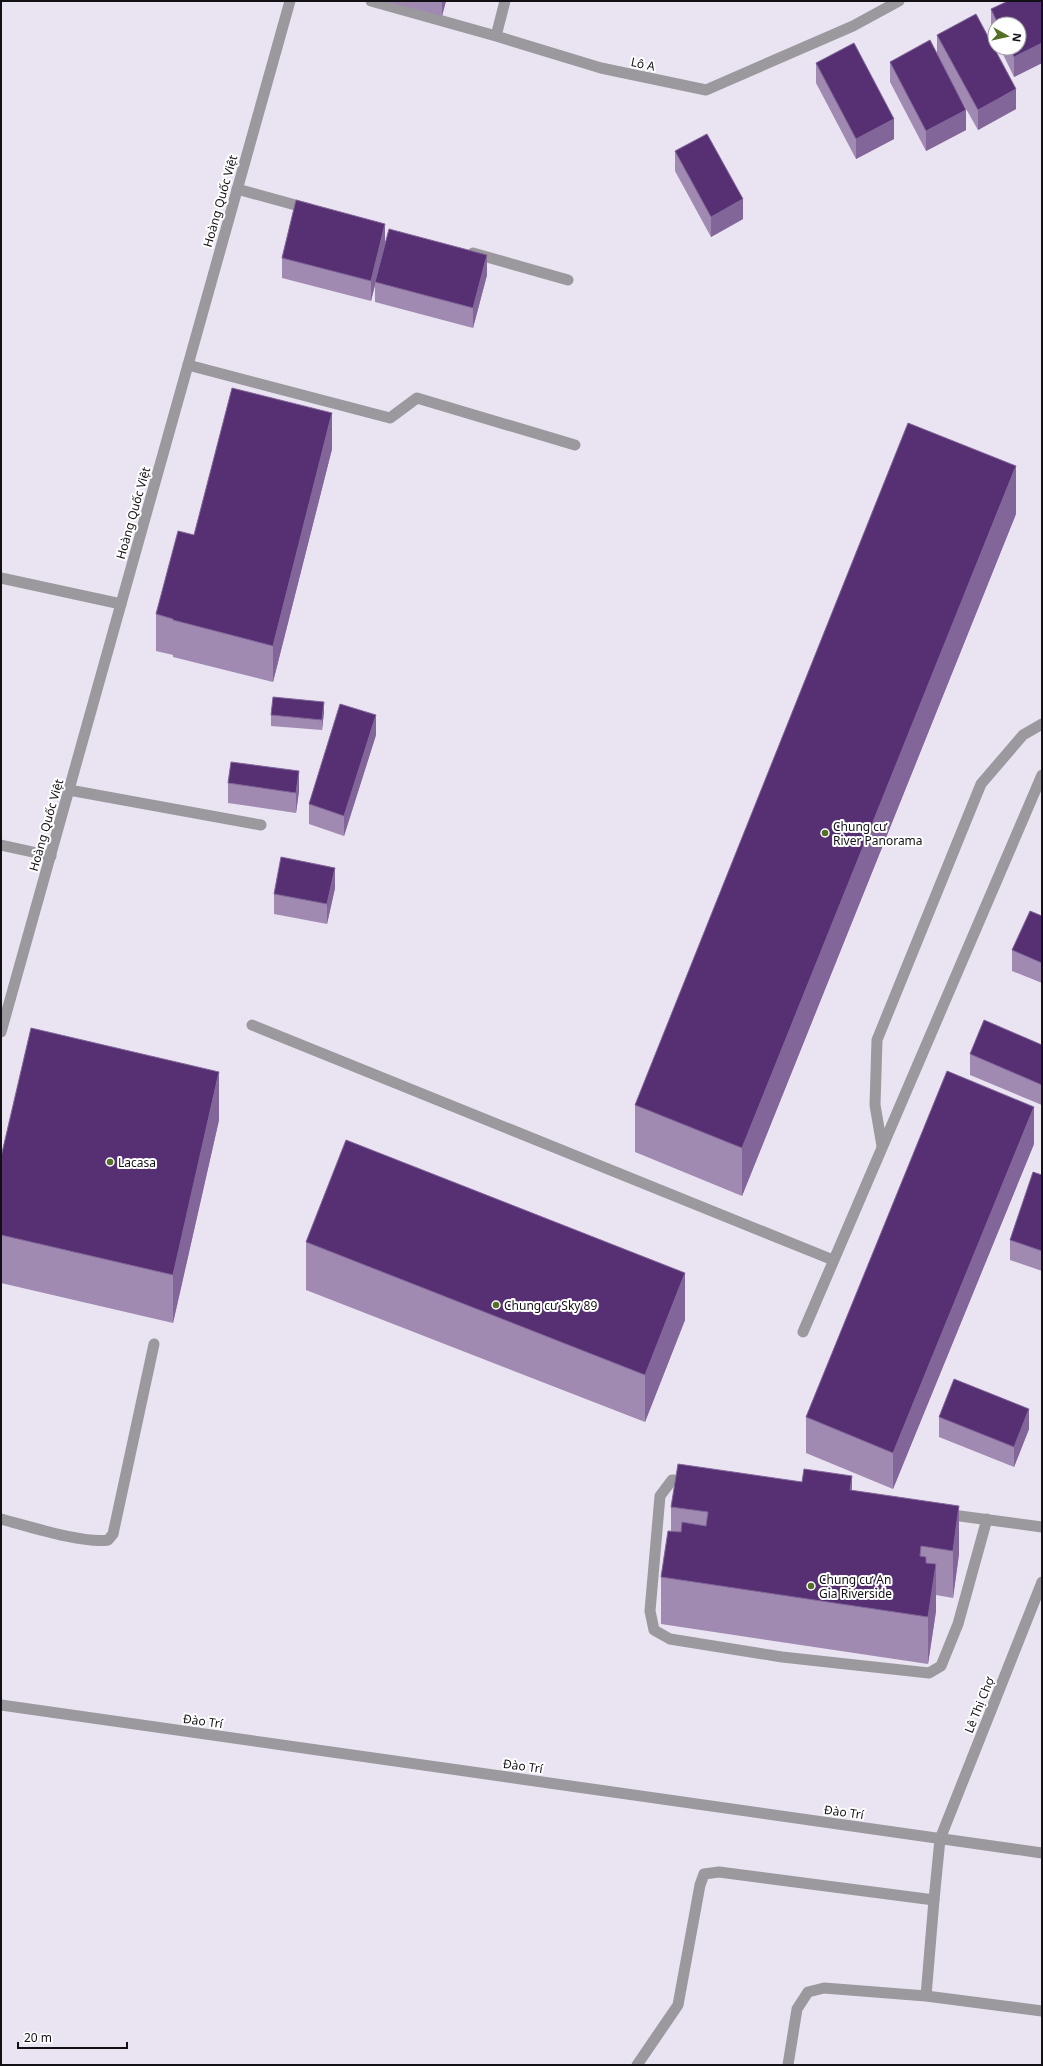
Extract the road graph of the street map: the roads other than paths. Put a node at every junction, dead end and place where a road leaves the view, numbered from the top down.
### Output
1 (290, 1) edge
2 (370, 1) edge
3 (505, 1) edge
4 (899, 1) edge
5 (496, 36) junction
6 (237, 190) junction
7 (319, 211) edge
8 (462, 250) edge
9 (568, 280) dead end
10 (188, 364) junction
11 (575, 445) dead end
12 (1, 578) edge
13 (122, 604) junction
14 (1042, 724) edge
15 (1042, 775) edge
16 (69, 790) junction
17 (261, 825) dead end
18 (1, 845) edge
19 (50, 856) junction
20 (252, 1024) dead end
21 (1, 1032) edge
22 (882, 1146) junction
23 (833, 1260) junction
24 (803, 1332) dead end
25 (154, 1344) dead end
26 (700, 1482) edge
27 (932, 1512) edge
28 (1, 1519) edge
29 (987, 1519) junction
30 (1042, 1527) edge
31 (1042, 1582) edge
32 (1, 1706) edge
33 (940, 1839) junction
34 (1042, 1853) edge
35 (934, 1900) junction
36 (926, 1996) junction
37 (1042, 2012) edge
38 (637, 2065) edge
39 (788, 2065) edge

1 - 6 street, Hoàng Quốc Việt
2 - 5 street, Lô A
3 - 5 street
4 - 5 street, Lô A
6 - 7 street
6 - 10 street, Hoàng Quốc Việt
8 - 9 street
10 - 11 street
10 - 13 street, Hoàng Quốc Việt
12 - 13 street
13 - 16 street, Hoàng Quốc Việt
14 - 22 street
15 - 22 street
16 - 17 street
16 - 19 street, Hoàng Quốc Việt
18 - 19 street
19 - 21 street, Hoàng Quốc Việt
20 - 23 street
22 - 23 street
23 - 24 street
25 - 28 street
26 - 29 street
27 - 29 street
29 - 30 street
31 - 33 street, Lê Thị Chợ
32 - 33 street, Đào Trí
33 - 34 street, Đào Trí
33 - 35 street, Lê Thị Chợ
35 - 36 street, Lê Thị Chợ
35 - 38 street
36 - 37 street
36 - 39 street

